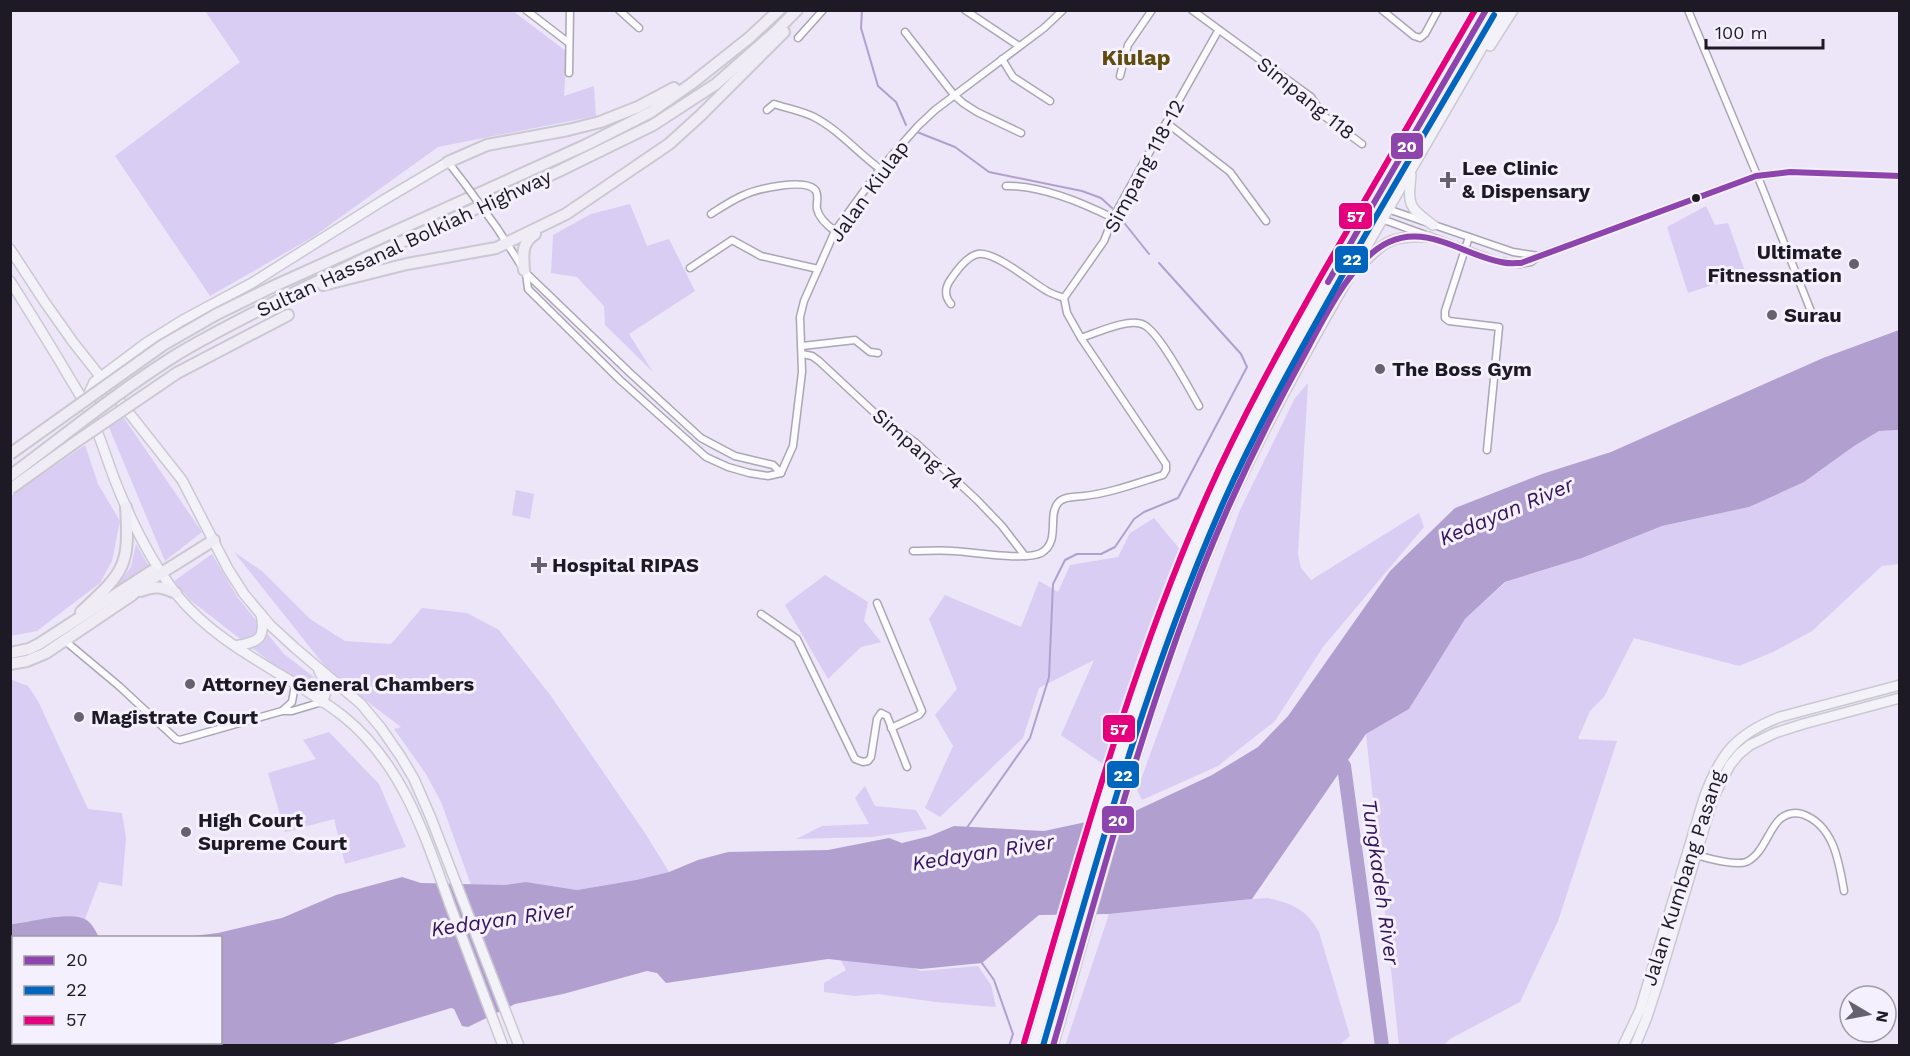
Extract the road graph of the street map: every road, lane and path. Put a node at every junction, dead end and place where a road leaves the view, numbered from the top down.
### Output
1 (526, 10) edge
2 (570, 10) edge
3 (619, 10) edge
4 (779, 10) edge
5 (798, 10) edge
6 (823, 10) edge
7 (965, 10) edge
8 (1063, 10) edge
9 (1152, 10) edge
10 (1192, 10) edge
11 (1382, 10) edge
12 (1438, 10) edge
13 (1486, 10) edge
14 (1504, 10) edge
15 (1513, 10) edge
16 (1688, 10) edge
17 (639, 28) dead end
18 (1218, 31) junction
19 (905, 32) dead end
20 (798, 38) dead end
21 (569, 43) junction
22 (1019, 46) junction
23 (737, 48) junction
24 (1002, 59) junction
25 (569, 73) dead end
26 (1120, 76) dead end
27 (1455, 94) junction
28 (954, 95) junction
29 (1050, 101) dead end
30 (767, 110) dead end
31 (1167, 123) junction
32 (1021, 133) dead end
33 (1362, 144) dead end
34 (448, 162) junction
35 (880, 169) junction
36 (1412, 169) junction
37 (1756, 176) junction
38 (1899, 176) edge
39 (1006, 186) dead end
40 (1373, 204) junction
41 (1388, 210) junction
42 (566, 214) junction
43 (711, 214) dead end
44 (1368, 214) junction
45 (1113, 218) junction
46 (1382, 220) junction
47 (1266, 221) dead end
48 (1433, 225) junction
49 (835, 231) junction
50 (1429, 237) junction
51 (1469, 237) junction
52 (507, 243) junction
53 (10, 249) edge
54 (1465, 250) junction
55 (1539, 256) junction
56 (690, 268) dead end
57 (818, 269) junction
58 (525, 271) junction
59 (1348, 278) junction
60 (10, 281) edge
61 (297, 292) junction
62 (1064, 298) junction
63 (951, 304) dead end
64 (288, 315) dead end
65 (1814, 319) dead end
66 (1081, 338) junction
67 (802, 346) junction
68 (878, 353) dead end
69 (802, 354) junction
70 (102, 376) junction
71 (1199, 406) dead end
72 (101, 438) junction
73 (1487, 450) dead end
74 (10, 454) edge
75 (781, 473) junction
76 (10, 476) edge
77 (10, 489) edge
78 (126, 507) junction
79 (212, 537) junction
80 (913, 551) dead end
81 (1025, 556) junction
82 (161, 570) junction
83 (176, 593) junction
84 (132, 595) junction
85 (877, 603) dead end
86 (261, 614) junction
87 (761, 614) dead end
88 (62, 636) junction
89 (235, 646) junction
90 (10, 653) edge
91 (10, 664) edge
92 (317, 666) junction
93 (295, 685) junction
94 (1899, 685) edge
95 (1899, 698) edge
96 (322, 702) junction
97 (282, 711) junction
98 (891, 728) junction
99 (907, 767) dead end
100 (1696, 855) junction
101 (1844, 891) dead end
102 (503, 1046) edge
103 (519, 1046) edge
104 (1033, 1046) edge
105 (1053, 1046) edge
106 (1623, 1046) edge
107 (1635, 1046) edge

1 - 21 street
2 - 21 street
3 - 17 street
4 - 23 highway, Sultan Hassanal Bolkiah Highway
5 - 42 highway
5 - 61 highway, Sultan Hassanal Bolkiah Highway
6 - 20 street
7 - 22 street
8 - 22 street, Jalan Kiulap
9 - 26 street
10 - 18 street, Simpang 118
11 - 12 street
13 - 40 main road
14 - 27 main road
15 - 27 main road
16 - 37 street
18 - 31 street, Simpang 118-12
18 - 33 street, Simpang 118
19 - 28 street
21 - 25 street
22 - 24 street, Jalan Kiulap
23 - 34 highway
23 - 74 highway, Sultan Hassanal Bolkiah Highway, bridge
24 - 28 street, Jalan Kiulap
24 - 29 street
27 - 36 main road
28 - 32 street
28 - 35 street, Jalan Kiulap
30 - 35 street
31 - 45 street, Simpang 118-12
31 - 47 street
34 - 52 street, bridge
34 - 70 main road
35 - 49 street, Jalan Kiulap
36 - 41 main road
36 - 48 main road
37 - 38 street
37 - 55 street
37 - 65 street
39 - 45 street
40 - 41 street
40 - 44 main road
41 - 46 main road
41 - 48 street
42 - 52 highway
42 - 58 highway
43 - 49 street
44 - 46 street
44 - 104 main road
45 - 62 street, Simpang 118-12
46 - 50 street
46 - 59 main road
48 - 51 street
49 - 57 street, Jalan Kiulap
50 - 54 street
50 - 59 main road
51 - 54 street
51 - 55 street
52 - 58 street
52 - 61 highway
53 - 70 main road
54 - 55 street
54 - 73 street
56 - 57 street
57 - 67 street, Jalan Kiulap
58 - 75 street
58 - 75 street
59 - 105 main road
60 - 72 main road
61 - 76 highway, Sultan Hassanal Bolkiah Highway, bridge
62 - 63 street
62 - 66 street
64 - 77 highway, bridge
66 - 71 street
66 - 81 street
67 - 68 street
67 - 69 street, Jalan Kiulap
69 - 75 street, Jalan Kiulap
69 - 81 street, Simpang 74
70 - 72 main road
70 - 79 main road
72 - 78 main road
78 - 82 main road
78 - 88 highway
79 - 82 highway
79 - 86 main road
80 - 81 street
82 - 83 main road
82 - 84 highway
82 - 88 highway
83 - 84 highway
83 - 89 main road
84 - 88 highway
85 - 98 street
86 - 89 main road
86 - 92 main road
87 - 98 street
88 - 90 highway
88 - 91 highway
88 - 97 street
89 - 93 main road
92 - 96 main road
92 - 103 main road
93 - 96 main road
93 - 97 street
94 - 106 main road, Jalan Kumbang Pasang
95 - 100 main road, Jalan Kumbang Pasang
96 - 97 street
96 - 102 main road
98 - 99 street
100 - 101 street
100 - 107 main road, Jalan Kumbang Pasang

